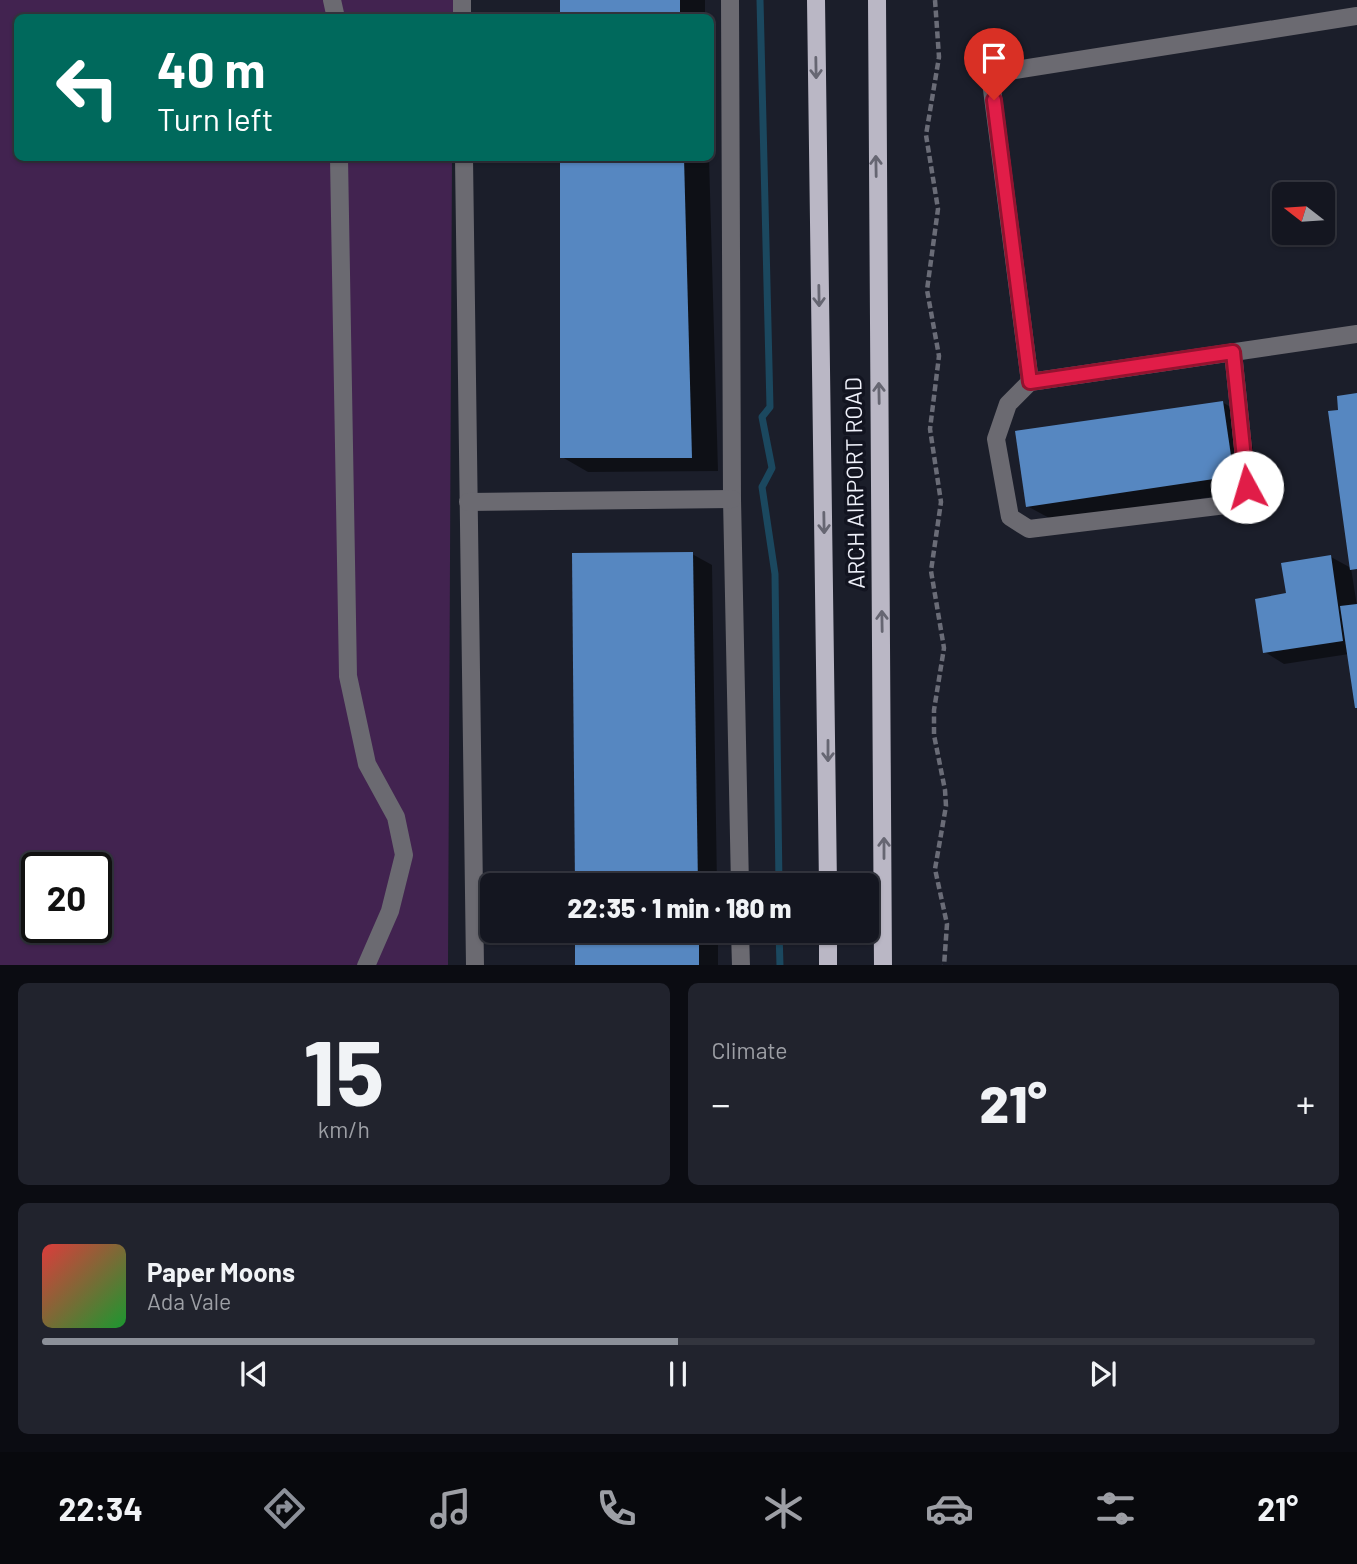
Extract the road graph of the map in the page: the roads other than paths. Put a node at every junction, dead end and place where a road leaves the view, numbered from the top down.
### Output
1 (730, 0) edge
2 (816, 0) edge
3 (877, 0) edge
4 (1357, 16) edge
5 (339, 161) edge
6 (464, 161) edge
7 (1357, 334) edge
8 (1233, 352) junction
9 (1030, 382) junction
10 (732, 499) junction
11 (468, 502) junction
12 (740, 873) edge
13 (828, 873) edge
14 (740, 943) edge
15 (828, 943) edge
16 (366, 965) edge
17 (475, 965) edge
18 (741, 965) edge
19 (828, 965) edge
20 (883, 965) edge

1 - 10 lane
2 -> 13 main road, ARCH AIRPORT ROAD
20 -> 3 main road, ARCH AIRPORT ROAD
4 - 9 lane
5 - 16 lane
6 - 11 lane
7 - 8 lane
8 - 9 lane
8 - 9 lane
10 - 11 lane
10 - 12 lane
11 - 17 lane
14 - 18 lane
15 - 19 main road

